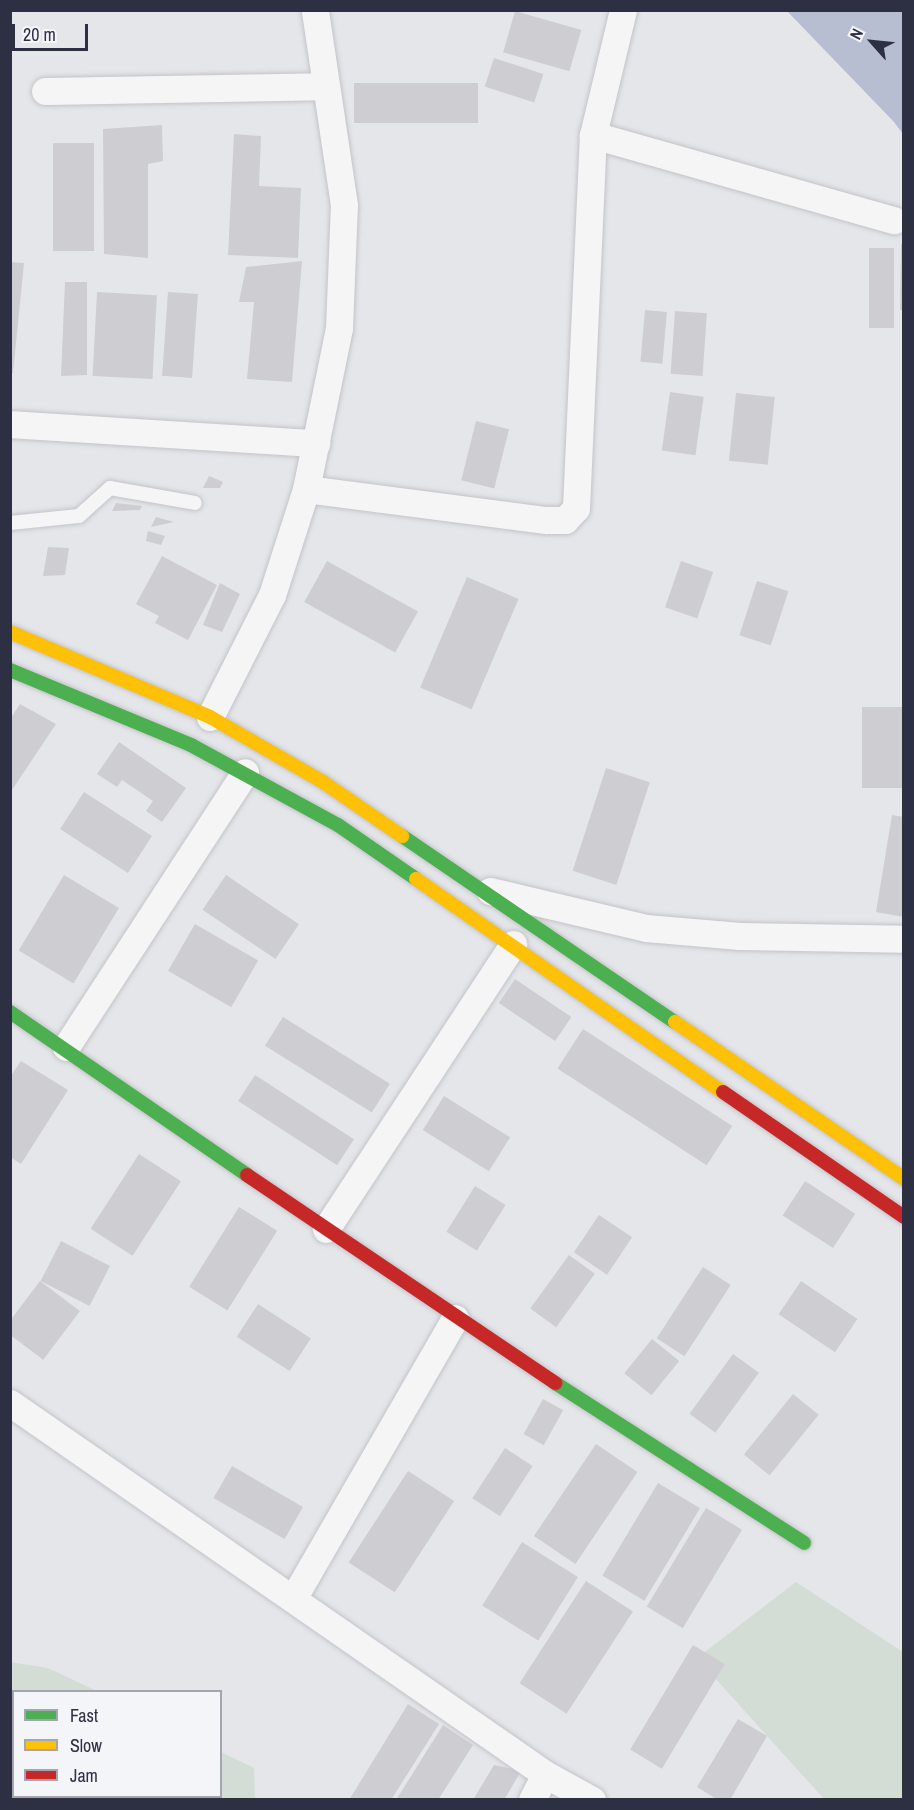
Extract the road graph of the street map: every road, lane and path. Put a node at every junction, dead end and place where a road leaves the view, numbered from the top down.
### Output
1 (315, 10) edge
2 (623, 10) edge
3 (324, 86) junction
4 (45, 91) dead end
5 (593, 135) junction
6 (894, 220) dead end
7 (10, 424) edge
8 (316, 443) junction
9 (306, 489) junction
10 (195, 503) dead end
11 (10, 524) edge
12 (10, 632) edge
13 (10, 670) edge
14 (210, 717) junction
15 (246, 772) junction
16 (486, 890) junction
17 (903, 939) edge
18 (513, 944) junction
19 (10, 1012) edge
20 (66, 1047) junction
21 (903, 1179) edge
22 (903, 1217) edge
23 (326, 1229) junction
24 (455, 1318) junction
25 (10, 1403) edge
26 (804, 1543) dead end
27 (294, 1597) junction
28 (545, 1774) junction
29 (532, 1800) edge
30 (592, 1800) edge

1 - 3 street
2 - 5 street
3 - 4 street
3 - 8 street
5 - 6 street
5 - 9 street
7 - 8 street
8 - 9 street
9 - 14 street
10 - 11 lane
12 - 14 street
13 - 15 street
14 - 16 street
15 - 18 street
15 - 20 street
16 - 17 street
16 - 21 street
18 - 22 street
18 - 23 street
19 - 20 street
20 - 23 street
23 - 24 street
24 - 26 street
24 - 27 street
25 - 27 street
27 - 28 street
28 - 29 street
28 - 30 street

